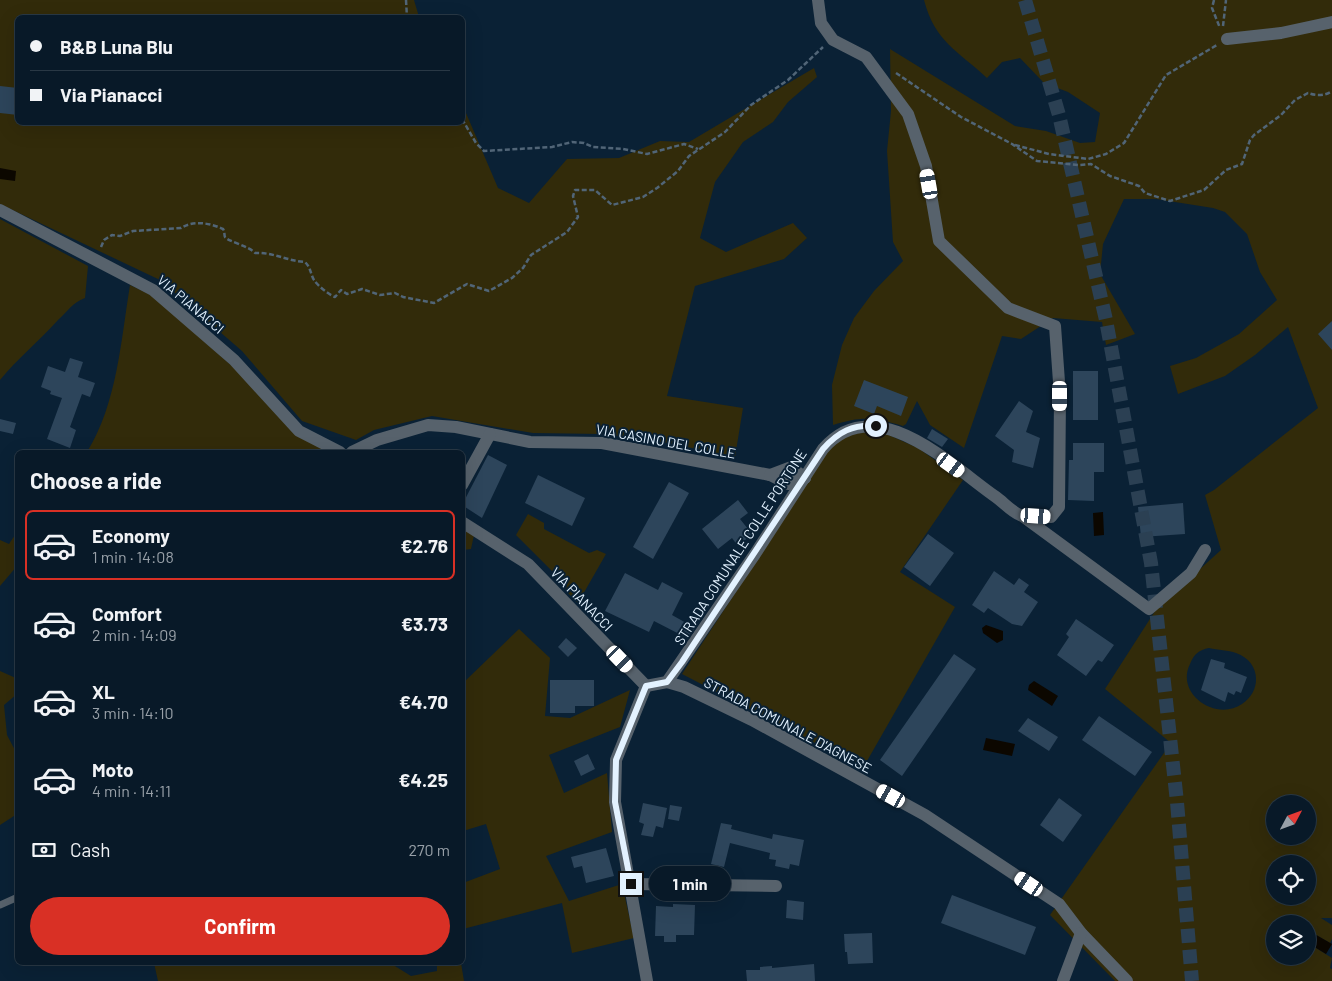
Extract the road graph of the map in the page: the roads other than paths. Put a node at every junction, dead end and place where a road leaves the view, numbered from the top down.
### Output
1 (818, 0) edge
2 (1332, 22) edge
3 (1227, 39) road end
4 (0, 210) edge
5 (490, 434) junction
6 (336, 450) edge
7 (356, 450) edge
8 (805, 478) junction
9 (465, 480) edge
10 (1020, 515) junction
11 (465, 524) edge
12 (1205, 550) dead end
13 (667, 682) junction
14 (646, 686) junction
15 (631, 884) junction
16 (776, 886) dead end
17 (15, 898) edge
18 (0, 905) edge
19 (1080, 933) junction
20 (647, 981) edge
21 (1063, 981) edge
22 (1127, 981) edge

1 - 10 street
2 - 3 street
4 - 6 street, VIA PIANACCI
5 - 7 street, VIA CASINO DEL COLLE
5 - 8 street, VIA CASINO DEL COLLE
5 - 9 street
8 - 10 street, STRADA COMUNALE COLLE PORTONE
8 - 13 street, STRADA COMUNALE COLLE PORTONE
10 - 12 street, STRADA COMUNALE COLLE PORTONE
11 - 14 street, VIA PIANACCI
13 - 14 street
13 - 19 street, STRADA COMUNALE D'AGNESE
14 - 15 street
15 - 16 street
15 - 20 street
17 - 18 lane
19 - 21 street
19 - 22 street, STRADA COMUNALE D'AGNESE

